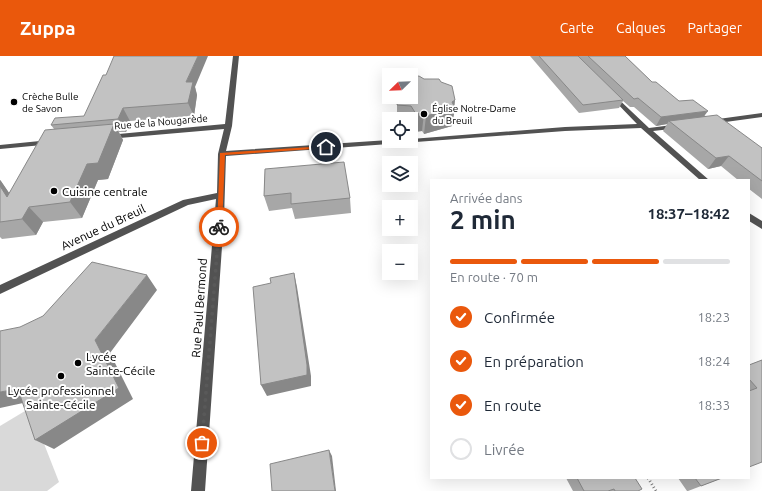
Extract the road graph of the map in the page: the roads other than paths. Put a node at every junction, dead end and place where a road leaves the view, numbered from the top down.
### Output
1 (236, 56) edge
2 (605, 88) edge
3 (762, 115) edge
4 (701, 123) edge
5 (686, 125) edge
6 (228, 126) junction
7 (645, 128) junction
8 (103, 137) edge
9 (418, 140) edge
10 (56, 142) edge
11 (382, 143) edge
12 (0, 147) edge
13 (222, 154) junction
14 (703, 179) edge
15 (220, 195) junction
16 (750, 217) edge
17 (762, 226) edge
18 (0, 290) edge
19 (198, 491) edge

1 - 6 street, Rue Paul Bermond
2 - 7 street
3 - 4 street
5 - 7 street
6 - 8 street, Rue de la Nougarède
6 - 13 street, Rue Paul Bermond
7 - 9 street
7 - 14 street
10 - 12 street
11 - 13 street
13 - 15 street, Rue Paul Bermond
15 - 18 street, Avenue du Breuil
15 - 19 street, Rue Paul Bermond
16 - 17 street

